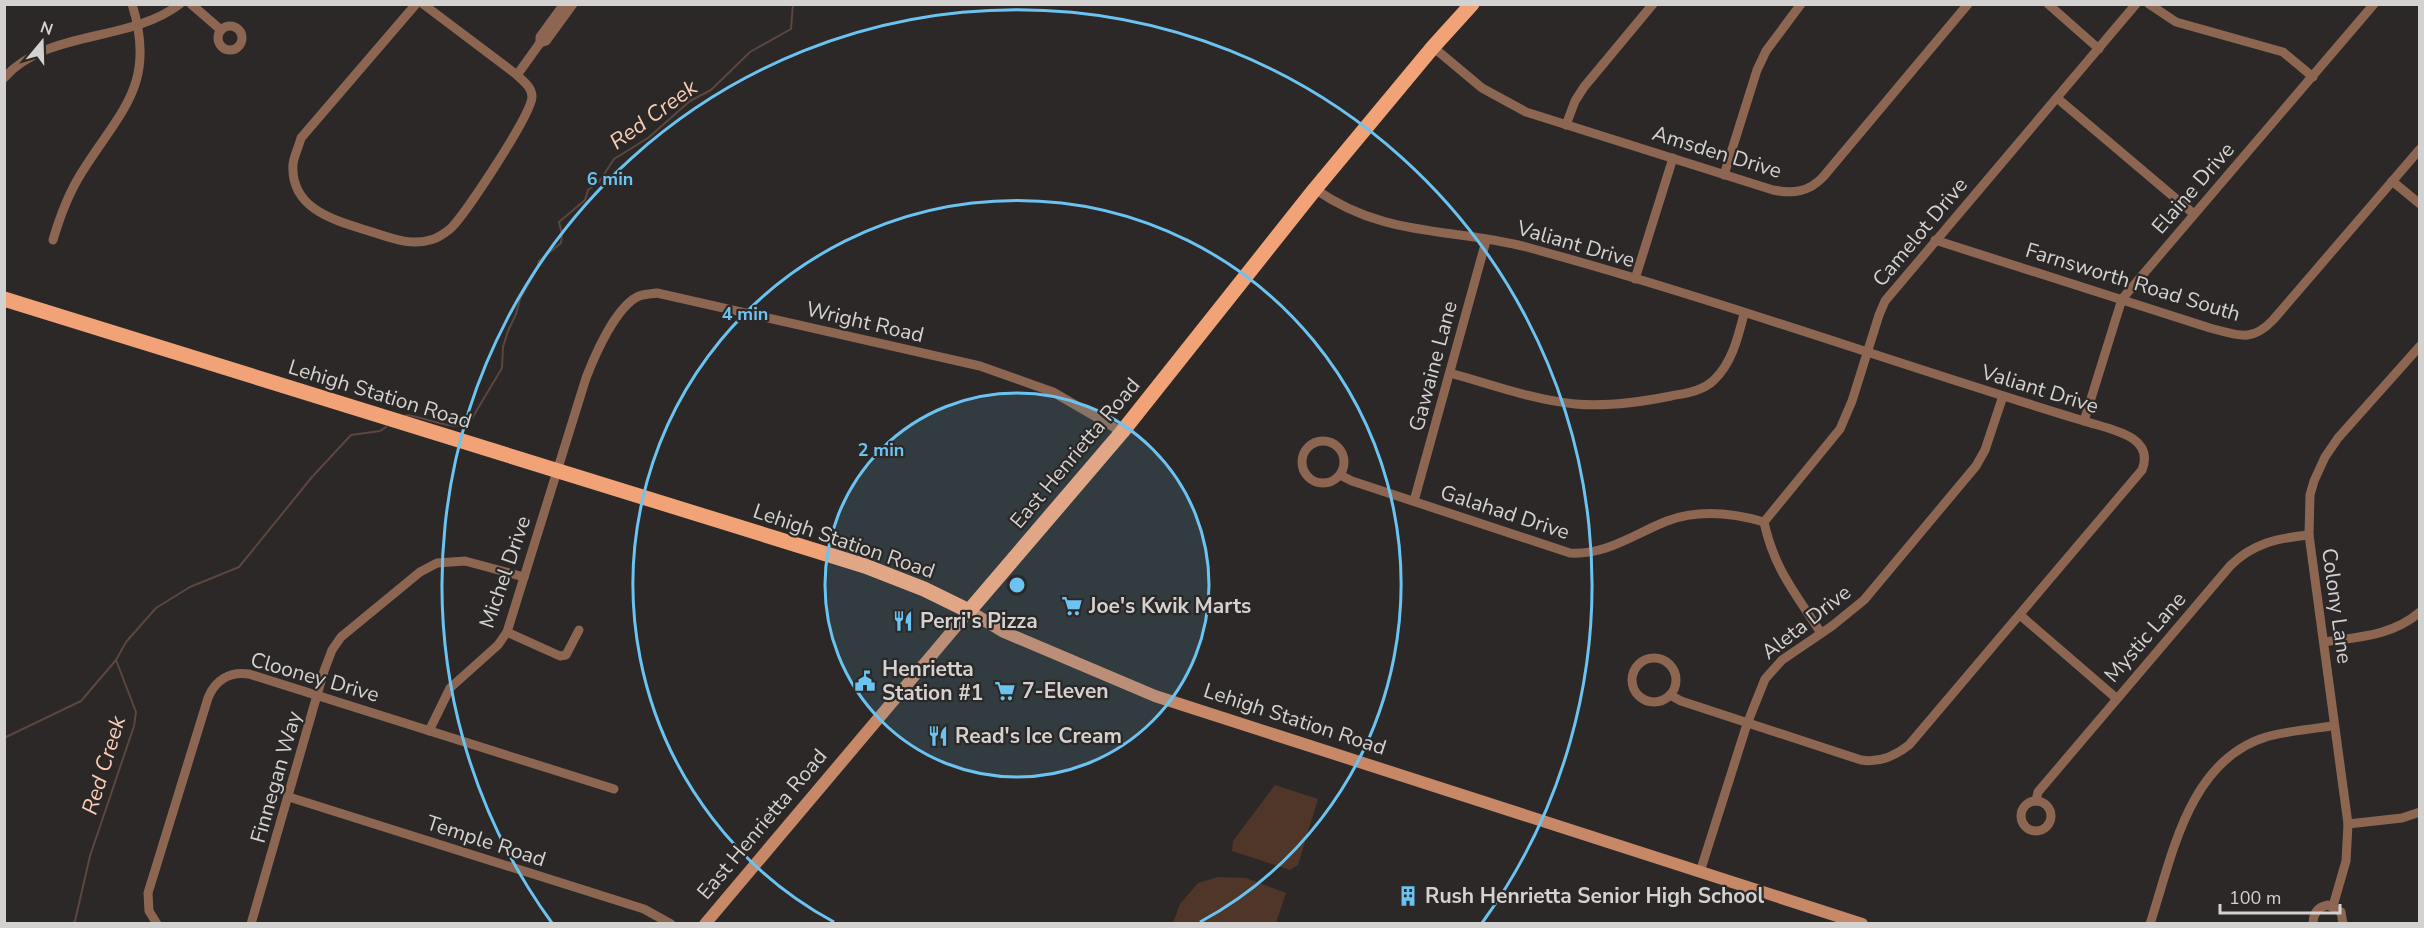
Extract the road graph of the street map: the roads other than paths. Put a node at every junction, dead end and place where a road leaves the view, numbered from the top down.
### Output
1 (132, 4) edge
2 (180, 4) edge
3 (191, 4) edge
4 (416, 4) edge
5 (423, 4) edge
6 (564, 4) edge
7 (573, 4) edge
8 (1472, 4) edge
9 (1653, 4) edge
10 (1801, 4) edge
11 (1968, 4) edge
12 (2048, 4) edge
13 (2136, 4) edge
14 (2149, 4) edge
15 (2374, 4) edge
16 (138, 25) junction
17 (221, 30) dead end
18 (540, 43) junction
19 (1434, 47) junction
20 (2099, 48) junction
21 (517, 75) junction
22 (2313, 76) junction
23 (4, 78) edge
24 (2056, 98) junction
25 (1566, 125) junction
26 (2420, 149) edge
27 (1673, 158) junction
28 (1724, 175) junction
29 (2392, 181) junction
30 (1315, 189) junction
31 (2420, 204) edge
32 (2194, 214) junction
33 (53, 240) dead end
34 (1935, 240) junction
35 (1486, 241) junction
36 (1635, 279) junction
37 (4, 299) edge
38 (2122, 299) junction
39 (1744, 314) junction
40 (2420, 346) edge
41 (1867, 352) junction
42 (1450, 374) junction
43 (2002, 396) junction
44 (2084, 421) junction
45 (1122, 432) junction
46 (557, 471) junction
47 (1340, 475) junction
48 (1414, 501) junction
49 (1764, 522) junction
50 (2309, 535) junction
51 (524, 577) junction
52 (969, 611) junction
53 (2420, 612) edge
54 (2020, 615) junction
55 (579, 630) dead end
56 (507, 633) junction
57 (1821, 633) junction
58 (2324, 642) junction
59 (318, 695) junction
60 (1670, 695) junction
61 (2115, 698) junction
62 (1747, 724) junction
63 (2333, 726) junction
64 (429, 731) junction
65 (614, 789) dead end
66 (289, 797) junction
67 (2036, 801) dead end
68 (2420, 812) edge
69 (2348, 824) junction
70 (1700, 872) junction
71 (2333, 906) junction
72 (158, 924) edge
73 (251, 924) edge
74 (671, 924) edge
75 (705, 924) edge
76 (1862, 924) edge
77 (2150, 924) edge
78 (2313, 924) edge
79 (2343, 924) edge

1 - 16 street
2 - 16 street
3 - 17 street
4 - 21 street
5 - 21 street
6 - 18 street
7 - 18 street
8 - 19 main road, East Henrietta Road
9 - 25 street
10 - 28 street
11 - 28 street, Amsden Drive
12 - 20 street
13 - 20 street, Camelot Drive
14 - 22 street
15 - 22 street, Elaine Drive
16 - 23 street
16 - 33 street
18 - 21 street
19 - 25 street, Amsden Drive
19 - 30 main road, East Henrietta Road
20 - 24 street, Camelot Drive
22 - 32 street, Elaine Drive
24 - 32 street
24 - 34 street, Camelot Drive
25 - 27 street, Amsden Drive
26 - 29 street, Farnsworth Road South
27 - 28 street, Amsden Drive
27 - 36 street
29 - 31 street
29 - 38 street, Farnsworth Road South
30 - 35 street, Valiant Drive
30 - 45 main road, East Henrietta Road
32 - 38 street, Elaine Drive
34 - 38 street, Farnsworth Road South
34 - 41 street, Camelot Drive
35 - 36 street, Valiant Drive
35 - 42 street, Gawaine Lane
36 - 39 street, Valiant Drive
37 - 46 main road, Lehigh Station Road
38 - 44 street, Elaine Drive
39 - 41 street, Valiant Drive
39 - 42 street
40 - 50 street, Colony Lane
41 - 43 street, Valiant Drive
41 - 49 street, Camelot Drive
42 - 48 street, Gawaine Lane
43 - 44 street, Valiant Drive
43 - 57 street, Aleta Drive
44 - 54 street, Valiant Drive
45 - 46 street, Wright Road
45 - 52 main road, East Henrietta Road
46 - 51 street, Michel Drive
46 - 52 main road, Lehigh Station Road
47 - 47 street
47 - 48 street, Galahad Drive
48 - 49 street, Galahad Drive
49 - 57 street
50 - 58 street, Colony Lane
50 - 61 street, Mystic Lane
51 - 56 street, Michel Drive
51 - 59 street, Finnegan Way
52 - 70 main road, Lehigh Station Road
52 - 75 main road, East Henrietta Road
53 - 58 street
54 - 61 street
54 - 62 street, Valiant Drive
55 - 56 street
56 - 64 street, Michel Drive
57 - 62 street, Aleta Drive
58 - 63 street, Colony Lane
59 - 64 street, Clooney Drive
59 - 66 street, Finnegan Way
59 - 72 street, Clooney Drive
60 - 60 street, Valiant Drive
60 - 62 street, Valiant Drive
61 - 67 street, Mystic Lane
62 - 70 street, Aleta Drive
63 - 69 street, Colony Lane
63 - 77 street
64 - 65 street, Clooney Drive
66 - 73 street, Finnegan Way
66 - 74 street, Temple Road
68 - 69 street
69 - 71 street, Colony Lane
70 - 76 main road, Lehigh Station Road
71 - 78 street
71 - 79 street

